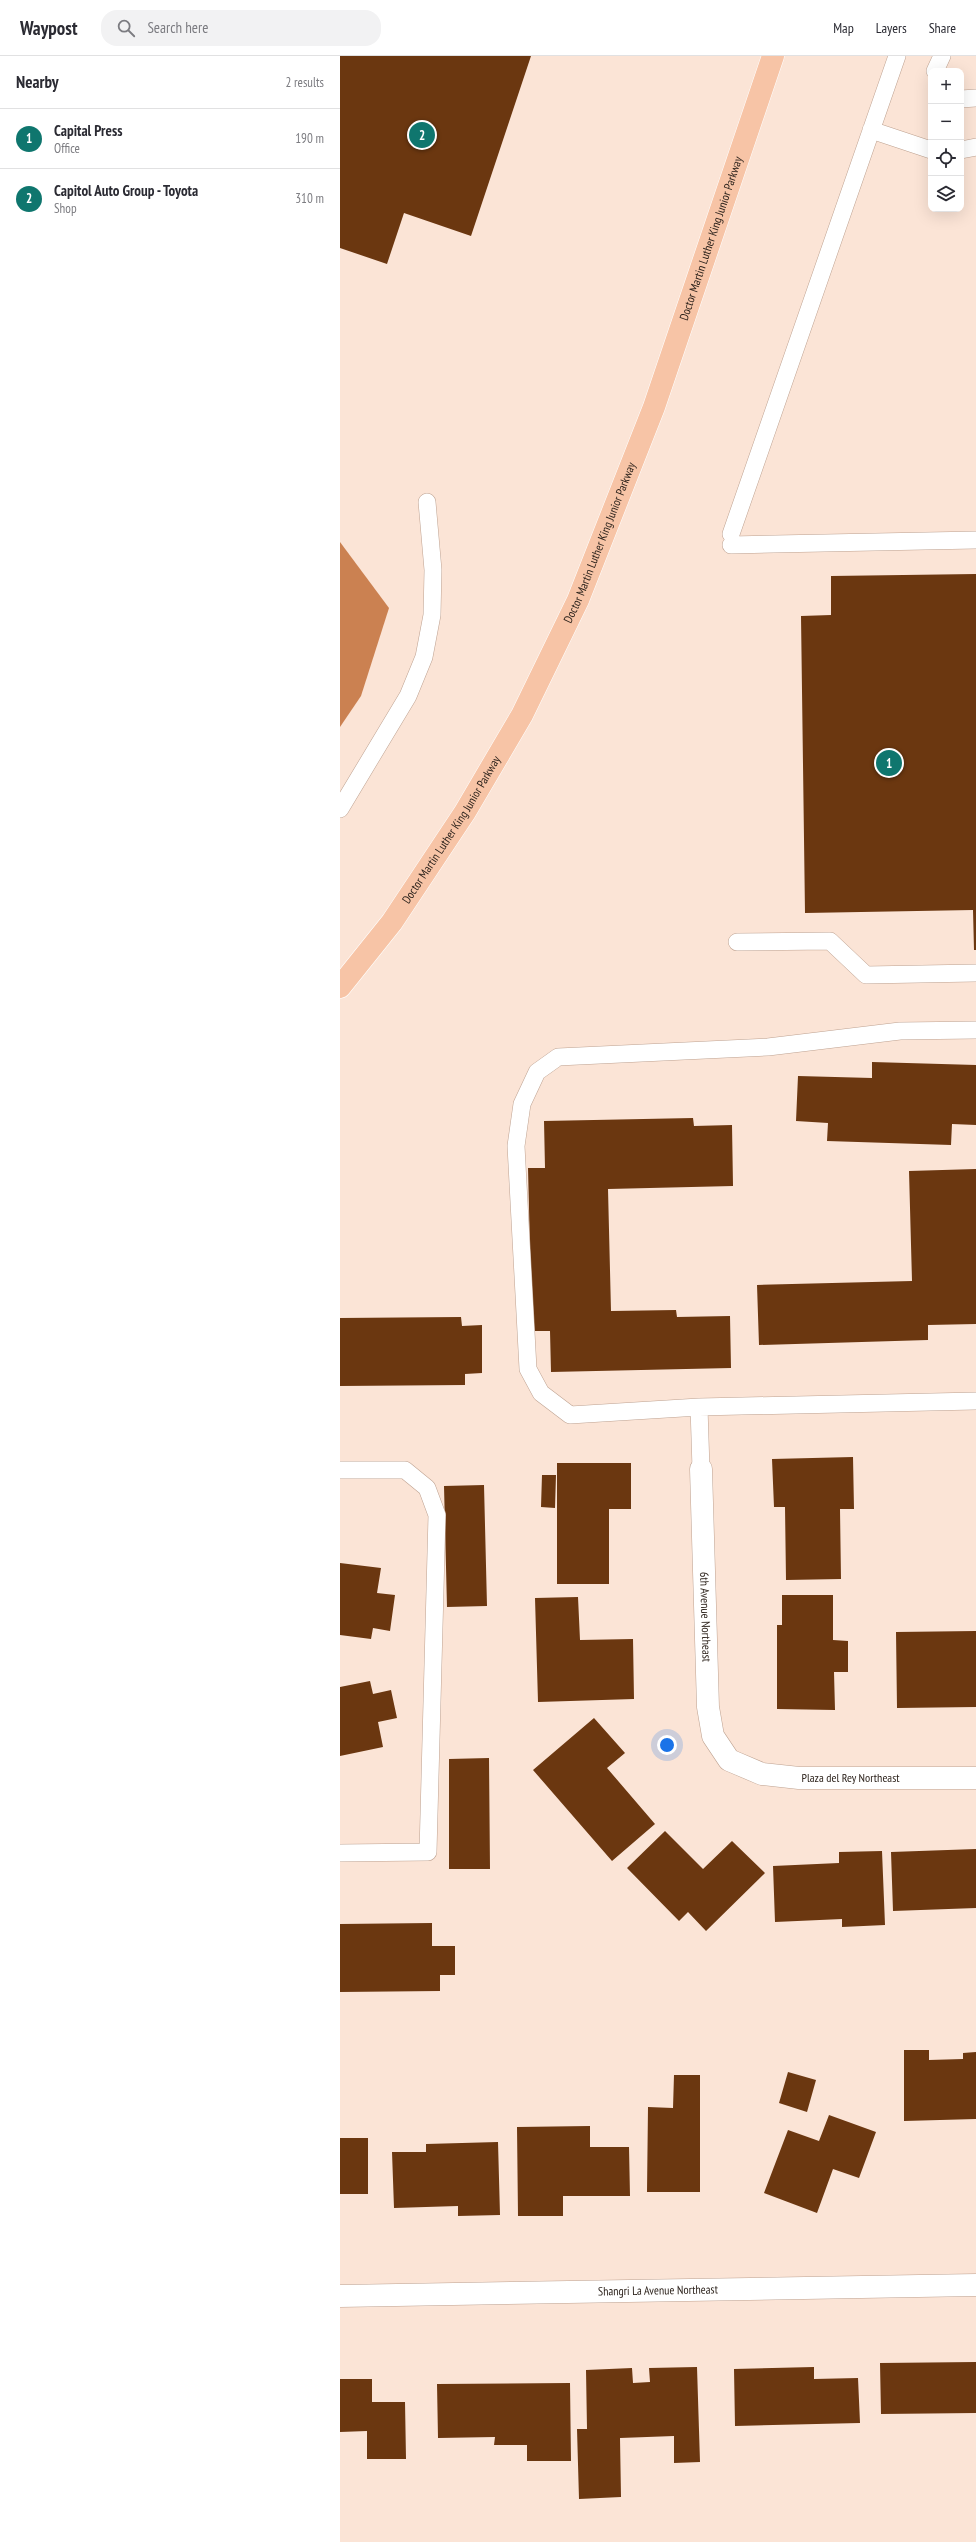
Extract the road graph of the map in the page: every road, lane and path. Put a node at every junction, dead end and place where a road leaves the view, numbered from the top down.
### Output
1 (773, 56) edge
2 (897, 56) edge
3 (942, 56) edge
4 (936, 68) edge
5 (976, 98) edge
6 (964, 99) edge
7 (871, 130) junction
8 (976, 147) edge
9 (928, 149) edge
10 (964, 149) edge
11 (427, 502) dead end
12 (976, 540) edge
13 (340, 808) edge
14 (738, 942) dead end
15 (976, 973) edge
16 (340, 987) edge
17 (976, 1030) edge
18 (976, 1401) edge
19 (699, 1407) junction
20 (701, 1469) joint
21 (340, 1470) edge
22 (729, 1760) joint
23 (976, 1778) edge
24 (340, 1853) edge
25 (976, 2285) edge
26 (340, 2296) edge

1 - 16 highway, Doctor Martin Luther King Junior Parkway
2 - 7 lane
3 - 4 lane
5 - 6 lane
7 - 9 lane
7 - 12 lane
8 - 10 lane
11 - 13 lane
14 - 15 lane
17 - 19 lane
18 - 19 lane
19 - 20 lane
20 - 22 street, 6th Avenue Northeast
21 - 24 lane
22 - 23 street, Plaza del Rey Northeast
25 - 26 street, Shangri La Avenue Northeast

